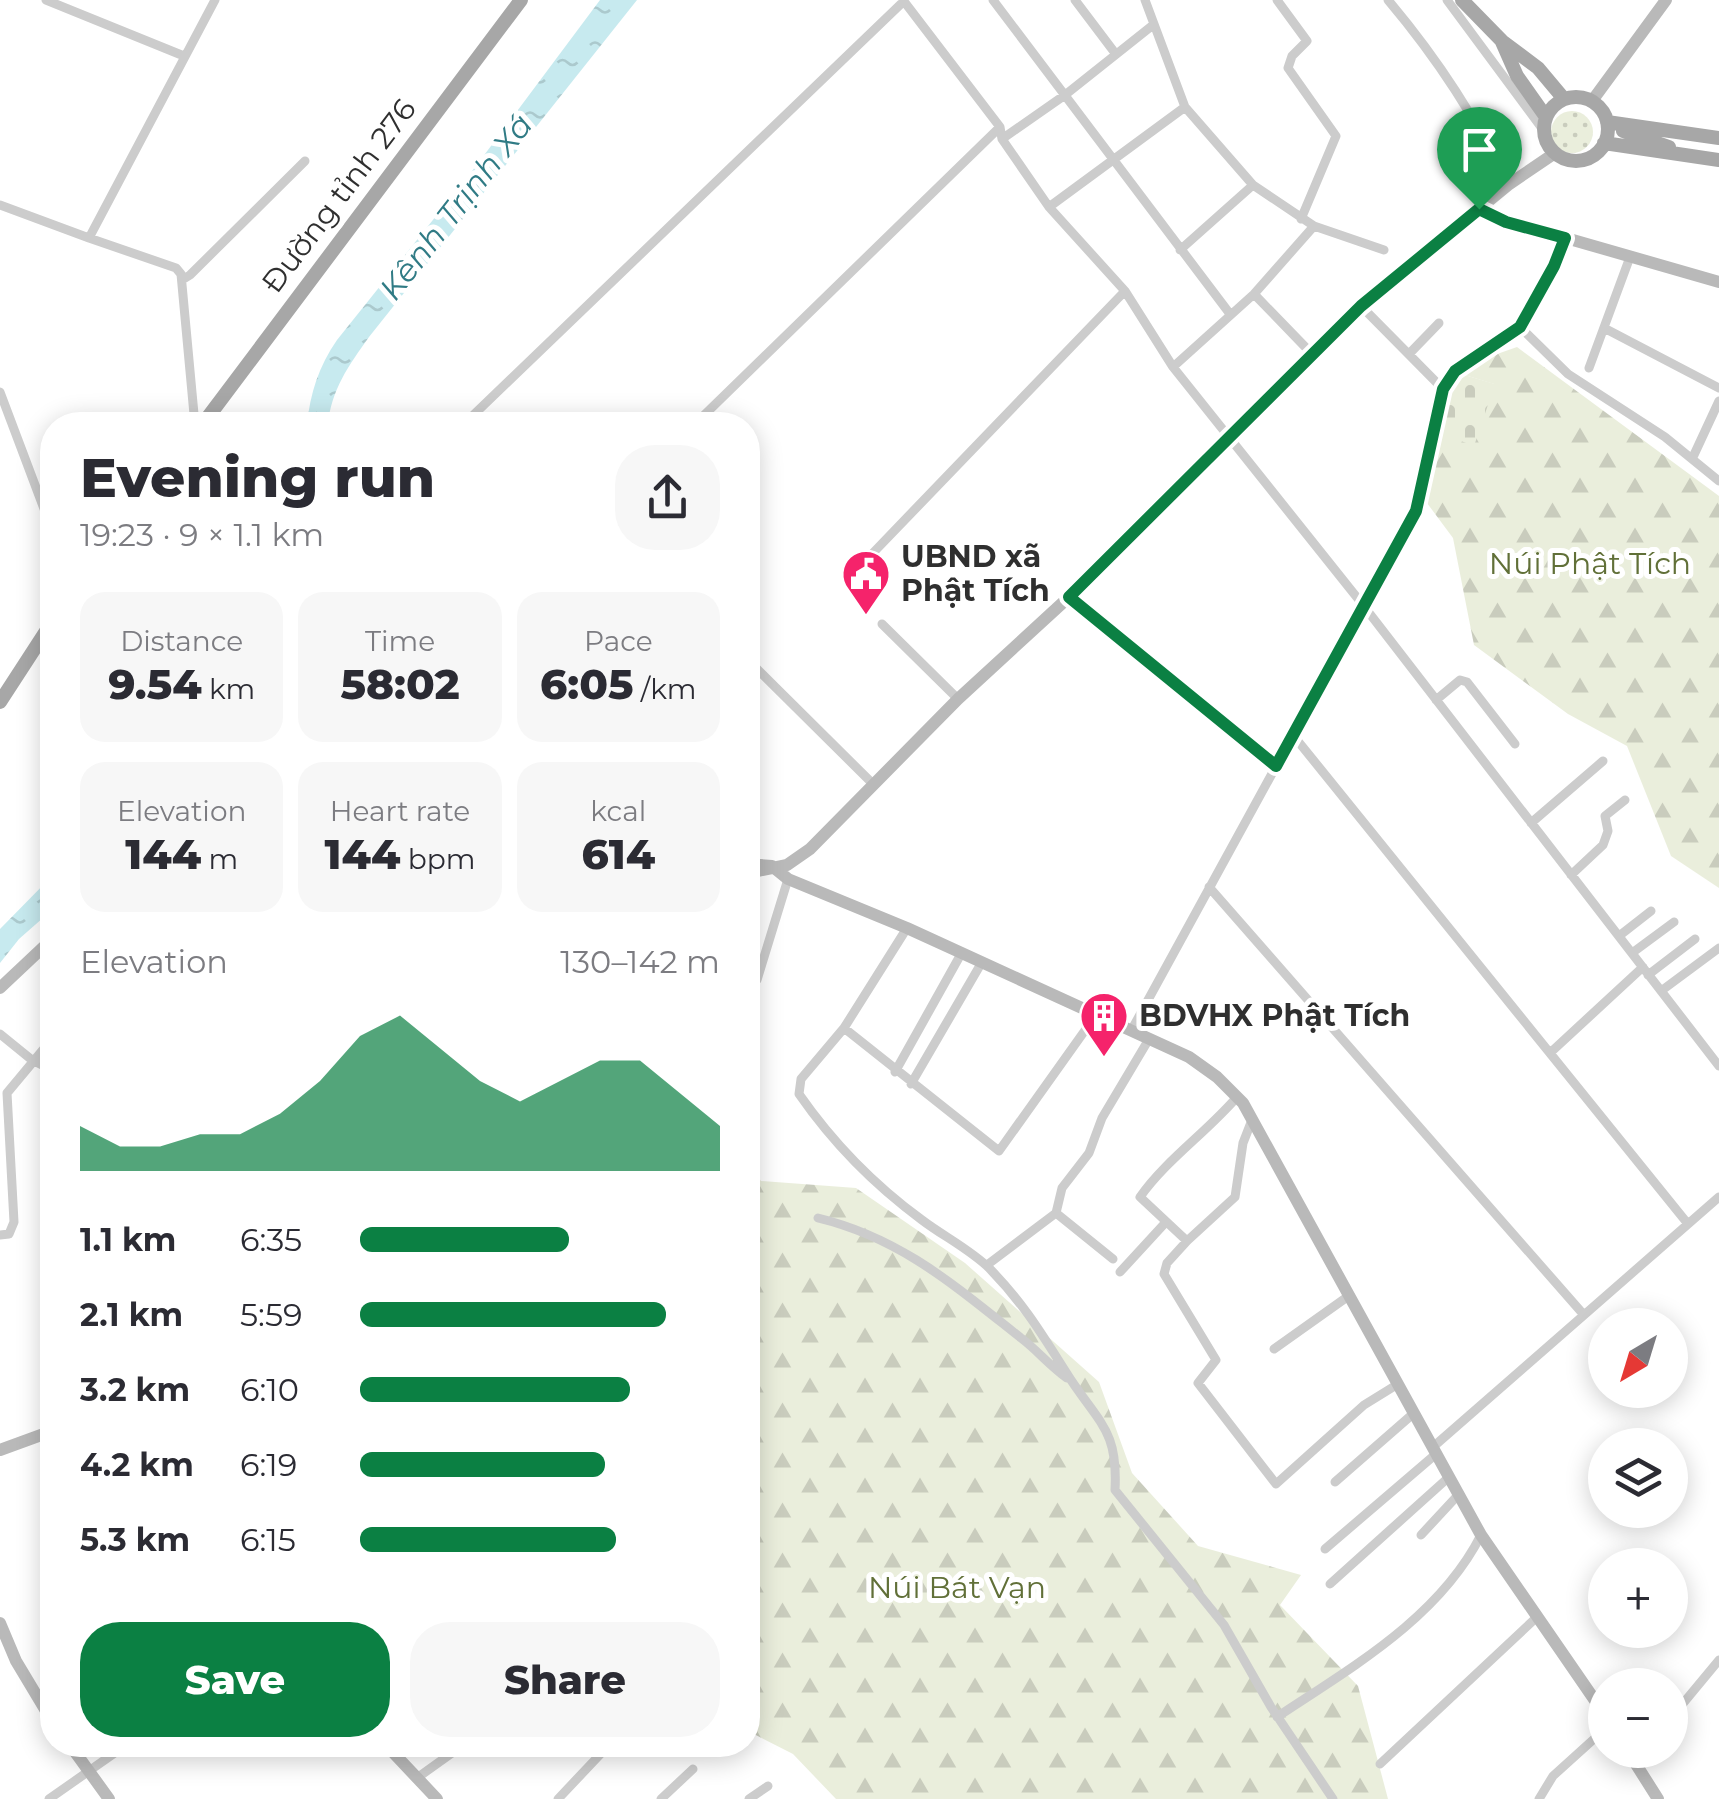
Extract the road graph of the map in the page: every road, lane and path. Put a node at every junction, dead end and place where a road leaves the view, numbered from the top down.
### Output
1 (46, 0) edge
2 (214, 0) edge
3 (992, 0) edge
4 (1076, 0) edge
5 (1144, 0) edge
6 (1276, 0) edge
7 (1388, 0) edge
8 (1447, 0) edge
9 (1462, 0) edge
10 (1666, 0) edge
11 (904, 1) edge
12 (522, 3) edge
13 (1152, 25) junction
14 (1502, 41) junction
15 (1115, 53) junction
16 (184, 56) junction
17 (1065, 95) junction
18 (1564, 99) junction
19 (1592, 101) junction
20 (1185, 106) junction
21 (1545, 124) junction
22 (1607, 124) junction
23 (1000, 127) junction
24 (1719, 138) edge
25 (1002, 139) junction
26 (1604, 144) junction
27 (1556, 153) junction
28 (1112, 158) junction
29 (1698, 158) junction
30 (1719, 160) edge
31 (306, 161) dead end
32 (1508, 185) junction
33 (1253, 186) junction
34 (0, 205) edge
35 (1050, 206) junction
36 (1479, 209) junction
37 (1301, 219) junction
38 (1314, 226) junction
39 (89, 238) junction
40 (1565, 238) junction
41 (1180, 250) junction
42 (1384, 250) dead end
43 (1630, 256) junction
44 (182, 280) junction
45 (1719, 282) edge
46 (1125, 291) junction
47 (1254, 294) junction
48 (1361, 306) junction
49 (1230, 314) junction
50 (1439, 323) dead end
51 (1520, 327) junction
52 (1606, 329) junction
53 (1409, 354) junction
54 (1312, 355) junction
55 (1173, 367) junction
56 (1589, 368) dead end
57 (1719, 388) edge
58 (1443, 389) junction
59 (0, 392) edge
60 (1719, 401) edge
61 (197, 412) edge
62 (209, 412) edge
63 (477, 412) edge
64 (707, 412) edge
65 (1230, 440) junction
66 (1693, 457) junction
67 (1719, 481) edge
68 (40, 498) edge
69 (871, 555) dead end
70 (1069, 597) junction
71 (1363, 605) junction
72 (882, 624) dead end
73 (40, 640) edge
74 (760, 672) edge
75 (958, 698) junction
76 (1436, 700) junction
77 (0, 702) edge
78 (1292, 734) junction
79 (1516, 744) dead end
80 (1603, 761) dead end
81 (1276, 766) junction
82 (873, 784) junction
83 (1625, 800) dead end
84 (1531, 823) junction
85 (760, 866) edge
86 (776, 868) junction
87 (760, 871) edge
88 (1571, 875) junction
89 (788, 879) junction
90 (1209, 888) junction
91 (1651, 911) dead end
92 (1674, 922) dead end
93 (907, 928) junction
94 (1618, 936) junction
95 (1695, 939) dead end
96 (1719, 948) edge
97 (40, 950) edge
98 (1632, 953) junction
99 (961, 954) junction
100 (982, 962) junction
101 (760, 970) edge
102 (1646, 971) junction
103 (0, 988) edge
104 (1661, 991) junction
105 (1096, 1014) junction
106 (844, 1028) junction
107 (1131, 1031) junction
108 (0, 1034) edge
109 (1149, 1039) junction
110 (40, 1052) edge
111 (1550, 1053) junction
112 (32, 1060) junction
113 (40, 1064) edge
114 (1718, 1064) edge
115 (895, 1072) junction
116 (910, 1084) junction
117 (1237, 1097) junction
118 (1252, 1120) junction
119 (1719, 1196) edge
120 (1056, 1212) junction
121 (818, 1218) dead end
122 (1166, 1222) junction
123 (1688, 1224) junction
124 (0, 1235) edge
125 (1186, 1241) junction
126 (1113, 1259) dead end
127 (987, 1266) junction
128 (1120, 1272) dead end
129 (1350, 1295) junction
130 (1584, 1315) junction
131 (1274, 1349) dead end
132 (1073, 1383) junction
133 (1398, 1384) junction
134 (1414, 1413) junction
135 (40, 1435) edge
136 (0, 1450) edge
137 (1435, 1451) junction
138 (1449, 1477) junction
139 (1335, 1482) dead end
140 (1458, 1494) junction
141 (1421, 1534) dead end
142 (1481, 1535) junction
143 (1325, 1549) dead end
144 (1330, 1584) dead end
145 (1537, 1617) junction
146 (0, 1624) edge
147 (1719, 1660) edge
148 (1588, 1690) edge
149 (1688, 1697) edge
150 (40, 1701) edge
151 (1277, 1717) junction
152 (1588, 1744) edge
153 (78, 1757) edge
154 (110, 1757) edge
155 (397, 1757) edge
156 (446, 1757) edge
157 (597, 1757) edge
158 (1380, 1764) dead end
159 (1642, 1768) edge
160 (693, 1769) dead end
161 (89, 1772) junction
162 (417, 1778) junction
163 (768, 1786) dead end
164 (49, 1799) edge
165 (108, 1799) edge
166 (437, 1799) edge
167 (558, 1799) edge
168 (661, 1799) edge
169 (749, 1799) edge
170 (1333, 1799) edge
171 (1540, 1799) edge
172 (1658, 1799) edge

1 - 16 street
2 - 16 street
3 - 17 street
4 - 15 street
5 - 13 street
6 - 37 street
7 - 32 street
8 - 21 street
9 - 14 main road
10 - 19 main road
11 - 23 street
11 - 63 street
12 - 62 main road, Đường tỉnh 276
13 - 15 street
13 - 20 street
14 - 18 main road
14 - 21 main road
15 - 17 street
16 - 39 street
17 - 25 street
17 - 28 street
18 - 19 main road
18 - 21 main road
19 - 22 main road
20 - 28 street
20 - 33 street
21 - 27 main road
22 - 24 main road
22 - 26 main road
22 - 29 main road
23 - 25 street
23 - 64 street
25 - 35 street
26 - 27 main road
26 - 29 main road
27 - 32 main road
28 - 35 street
28 - 41 street
29 - 30 main road
31 - 44 street
32 - 36 main road
33 - 37 street
33 - 41 street
34 - 39 street
35 - 46 street
36 - 40 main road
36 - 48 main road
37 - 38 street
38 - 42 street
38 - 47 street
39 - 44 street
40 - 43 main road
40 - 51 street
41 - 49 street
43 - 45 main road
43 - 52 street
44 - 61 street
46 - 55 street
46 - 69 street
47 - 49 street
47 - 54 street
48 - 53 street
48 - 54 main road
49 - 55 street
50 - 53 street
51 - 58 street
51 - 66 street
52 - 56 street
52 - 57 street
53 - 58 street
54 - 65 main road
55 - 65 street
58 - 71 street
59 - 68 street
60 - 66 street
65 - 70 main road
65 - 71 street
66 - 67 street
70 - 75 main road
70 - 81 street
71 - 76 street
71 - 78 street
72 - 75 street
73 - 77 main road
74 - 82 street
75 - 82 main road
76 - 79 street
76 - 84 street
78 - 81 street
78 - 111 street
80 - 84 street
81 - 90 street
82 - 86 main road
83 - 88 street
84 - 88 street
85 - 86 main road
86 - 87 main road
86 - 89 main road
88 - 94 street
89 - 93 main road
89 - 101 street
90 - 107 street
90 - 130 street
91 - 94 street
92 - 98 street
93 - 99 main road
93 - 106 street
94 - 98 street
95 - 102 street
96 - 104 street
97 - 103 main road
98 - 102 street
99 - 100 main road
99 - 115 street
100 - 105 main road
100 - 116 street
102 - 104 street
102 - 111 street
104 - 114 street
105 - 107 main road
105 - 116 street
106 - 115 street
106 - 127 street
107 - 109 main road
108 - 112 street
109 - 117 main road
109 - 120 street
110 - 112 street
111 - 123 street
112 - 113 street
112 - 124 street
115 - 116 street
117 - 118 main road
117 - 122 street
118 - 125 street
118 - 129 main road
119 - 123 street
120 - 126 street
120 - 127 street
121 - 132 street
122 - 125 street
122 - 128 street
123 - 130 street
125 - 133 street
127 - 132 street
129 - 131 street
129 - 133 main road
130 - 137 street
132 - 151 street
133 - 134 main road
134 - 137 main road
134 - 139 street
135 - 136 main road
137 - 138 main road
137 - 143 street
138 - 140 main road
138 - 144 street
140 - 141 street
140 - 142 main road
142 - 145 main road
142 - 151 street
145 - 148 main road
145 - 158 street
146 - 150 main road
147 - 149 street
151 - 170 street
152 - 171 street
153 - 161 main road
154 - 161 street
155 - 162 main road
156 - 162 street
157 - 167 street
159 - 172 main road
160 - 168 street
161 - 164 street
161 - 165 main road
162 - 166 main road
163 - 169 street

